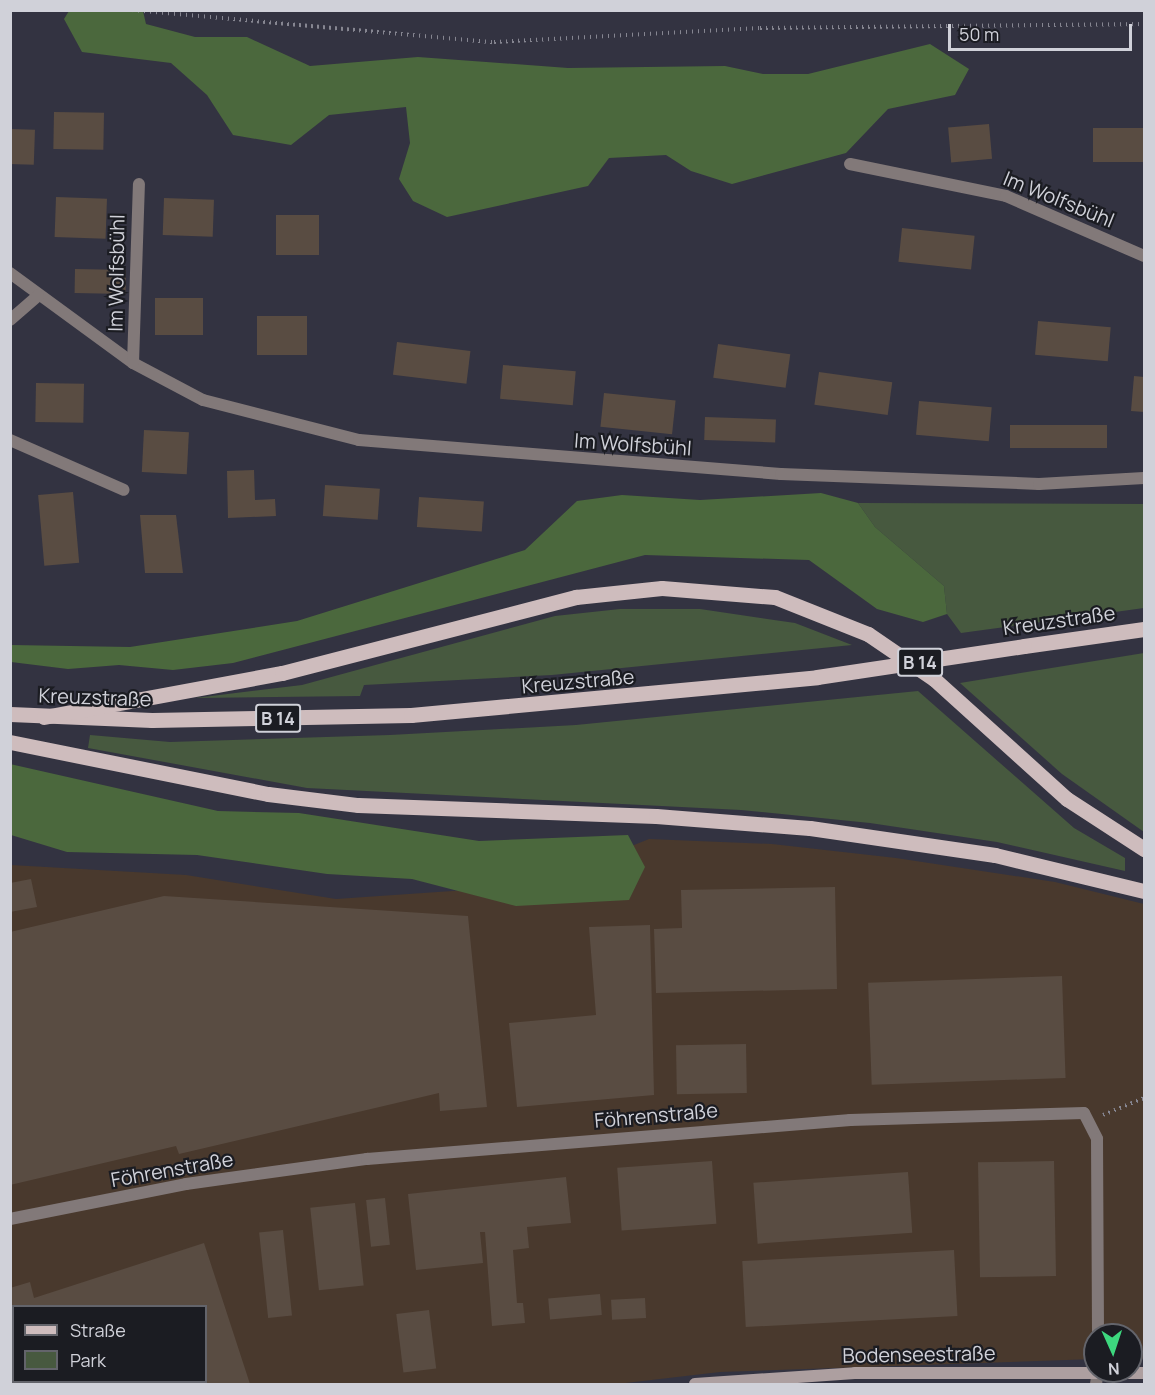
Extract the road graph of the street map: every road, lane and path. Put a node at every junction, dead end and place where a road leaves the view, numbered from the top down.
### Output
1 (132, 10) edge
2 (1144, 24) edge
3 (850, 164) dead end
4 (139, 184) dead end
5 (1144, 256) edge
6 (10, 273) edge
7 (38, 296) junction
8 (10, 320) edge
9 (133, 363) junction
10 (10, 440) edge
11 (1144, 478) edge
12 (124, 490) dead end
13 (1144, 629) edge
14 (10, 714) edge
15 (44, 717) junction
16 (10, 742) edge
17 (1144, 849) edge
18 (1144, 891) edge
19 (1144, 1098) edge
20 (1092, 1120) junction
21 (10, 1219) edge
22 (1098, 1323) edge
23 (1083, 1376) edge
24 (695, 1384) edge

1 - 2 path
3 - 5 street, Im Wolfsbühl
4 - 9 street, Im Wolfsbühl
6 - 7 street, Im Wolfsbühl
7 - 8 street
7 - 9 street, Im Wolfsbühl
9 - 11 street, Im Wolfsbühl
10 - 12 street
13 - 15 main road, Kreuzstraße / B 14, bridge
14 - 15 main road, Kreuzstraße / B 14
15 - 17 main road
16 - 18 main road
19 - 20 path
20 - 21 street, Föhrenstraße
20 - 22 street
23 - 24 street, Bodenseestraße

